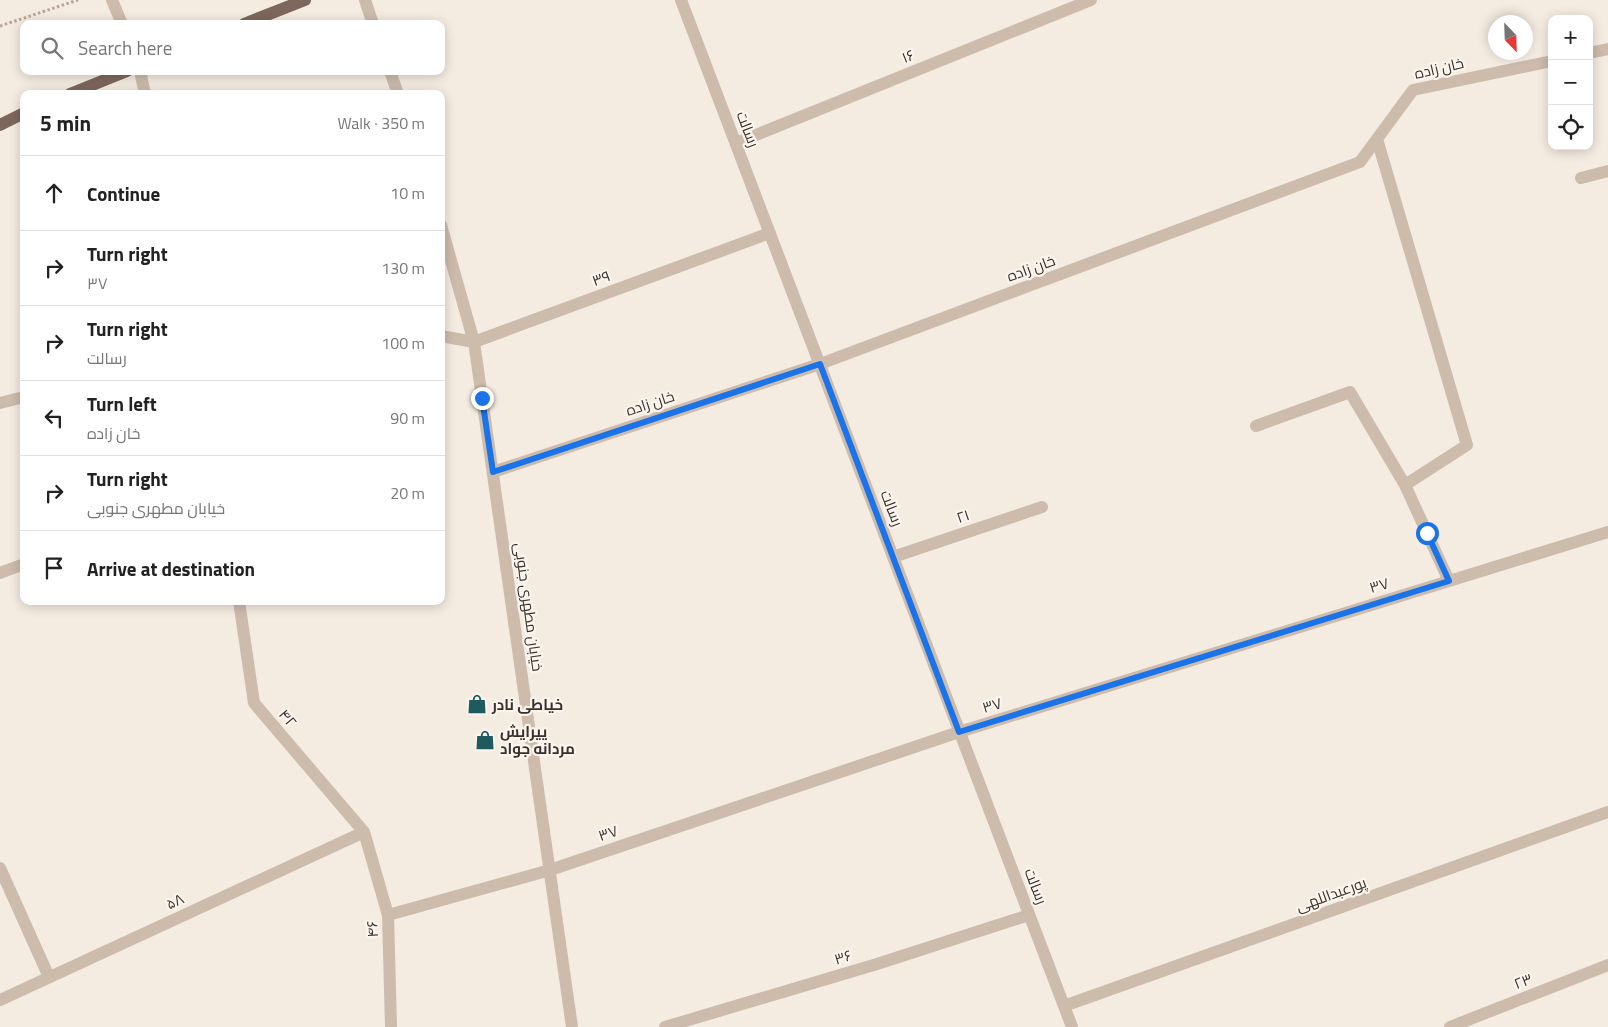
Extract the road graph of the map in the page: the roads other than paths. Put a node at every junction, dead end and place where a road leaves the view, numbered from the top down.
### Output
1 (112, 0) edge
2 (305, 0) edge
3 (365, 0) edge
4 (681, 0) edge
5 (1092, 0) edge
6 (120, 20) edge
7 (254, 20) edge
8 (372, 20) edge
9 (1608, 49) edge
10 (1593, 52) edge
11 (1548, 62) edge
12 (116, 75) edge
13 (141, 75) edge
14 (391, 75) edge
15 (80, 90) edge
16 (144, 90) edge
17 (397, 90) edge
18 (20, 115) edge
19 (0, 125) edge
20 (1378, 139) junction
21 (736, 143) junction
22 (1608, 172) edge
23 (1581, 178) dead end
24 (770, 233) junction
25 (445, 240) edge
26 (445, 337) edge
27 (474, 342) junction
28 (820, 364) junction
29 (20, 398) edge
30 (0, 403) edge
31 (1256, 426) dead end
32 (493, 472) junction
33 (1405, 485) junction
34 (1042, 506) dead end
35 (1608, 532) edge
36 (893, 557) junction
37 (20, 566) edge
38 (0, 573) edge
39 (1449, 581) junction
40 (240, 605) edge
41 (959, 732) junction
42 (1608, 812) edge
43 (364, 832) junction
44 (0, 868) edge
45 (550, 870) junction
46 (388, 915) junction
47 (1029, 915) junction
48 (1608, 965) edge
49 (48, 977) junction
50 (0, 1000) edge
51 (1064, 1006) junction
52 (390, 1027) edge
53 (572, 1027) edge
54 (665, 1027) edge
55 (1072, 1027) edge
56 (1450, 1027) edge

1 - 6 street
2 - 7 main road
3 - 8 street
4 - 21 street, رسالت
5 - 21 street, ۱۶
9 - 10 street
11 - 20 street, خان زاده
12 - 15 main road
13 - 16 street
14 - 17 street
18 - 19 main road
20 - 28 street, خان زاده
20 - 33 street
21 - 24 street, رسالت
22 - 23 street
24 - 27 street, ۳۹
24 - 28 street, رسالت
25 - 27 street, خیابان مطهری جنوبی
26 - 27 street
27 - 32 street, خیابان مطهری جنوبی
28 - 32 street, خان زاده
28 - 36 street, رسالت
29 - 30 street
31 - 33 street
32 - 45 street, خیابان مطهری جنوبی
33 - 39 street
34 - 36 street, ۲۱
35 - 39 street, ۳۷
36 - 41 street, رسالت
37 - 38 street
39 - 41 street, ۳۷
40 - 43 street, ۴۲
41 - 45 street, ۳۷
41 - 47 street, رسالت
42 - 51 street, پورعبداللهی
43 - 46 street, ۴۶
43 - 49 street, ۵۸
44 - 49 street
45 - 46 street, ۳۷
45 - 53 street, خیابان مطهری جنوبی
46 - 52 street, ۴۶
47 - 51 street, رسالت
47 - 54 street, ۳۶
48 - 56 street, ۲۳
49 - 50 street, ۵۸
51 - 55 street, رسالت

